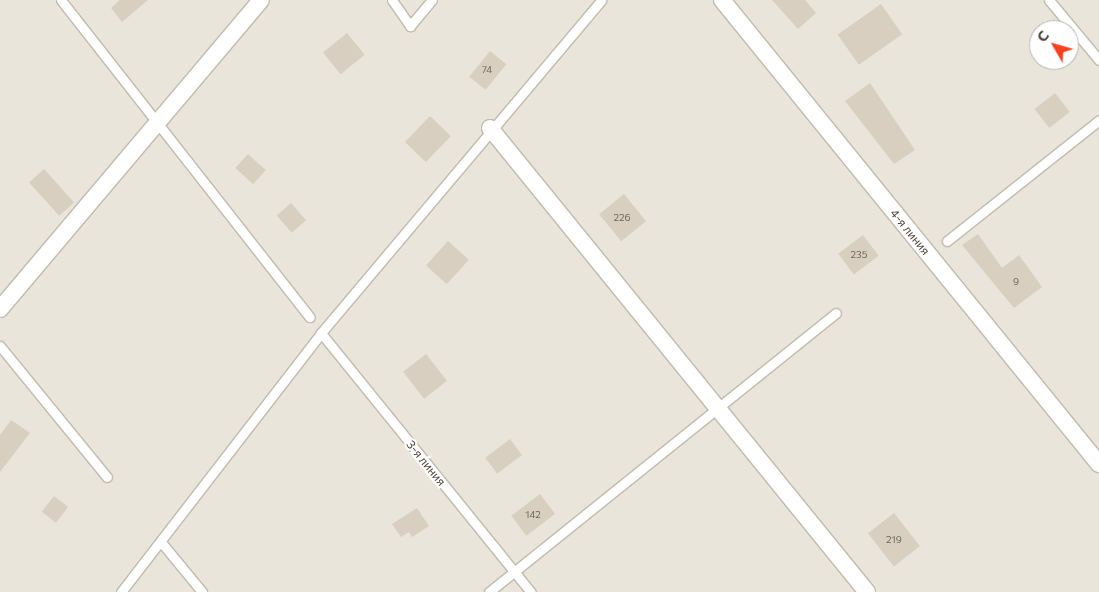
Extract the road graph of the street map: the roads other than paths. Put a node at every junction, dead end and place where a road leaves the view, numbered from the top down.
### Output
1 (61, 0) edge
2 (261, 0) edge
3 (392, 0) edge
4 (432, 0) edge
5 (601, 0) edge
6 (722, 0) edge
7 (1049, 0) edge
8 (1099, 60) edge
9 (1099, 120) edge
10 (156, 121) junction
11 (490, 128) junction
12 (948, 240) dead end
13 (0, 309) edge
14 (836, 313) dead end
15 (310, 317) dead end
16 (321, 333) junction
17 (0, 346) edge
18 (718, 409) junction
19 (1099, 464) edge
20 (107, 477) dead end
21 (161, 542) junction
22 (514, 572) junction
23 (121, 592) edge
24 (202, 592) edge
25 (489, 592) edge
26 (531, 592) edge
27 (867, 592) edge

1 - 10 lane
2 - 10 street
3 - 4 lane
5 - 11 lane
6 - 19 street, 4-я линия
7 - 8 lane
9 - 12 lane
10 - 13 street
10 - 15 lane
11 - 16 lane
11 - 18 street
14 - 18 lane
16 - 21 lane
16 - 22 lane, 3-я линия
17 - 20 lane
18 - 22 lane
18 - 27 street
21 - 23 lane
21 - 24 lane
22 - 25 lane
22 - 26 lane, 3-я линия

